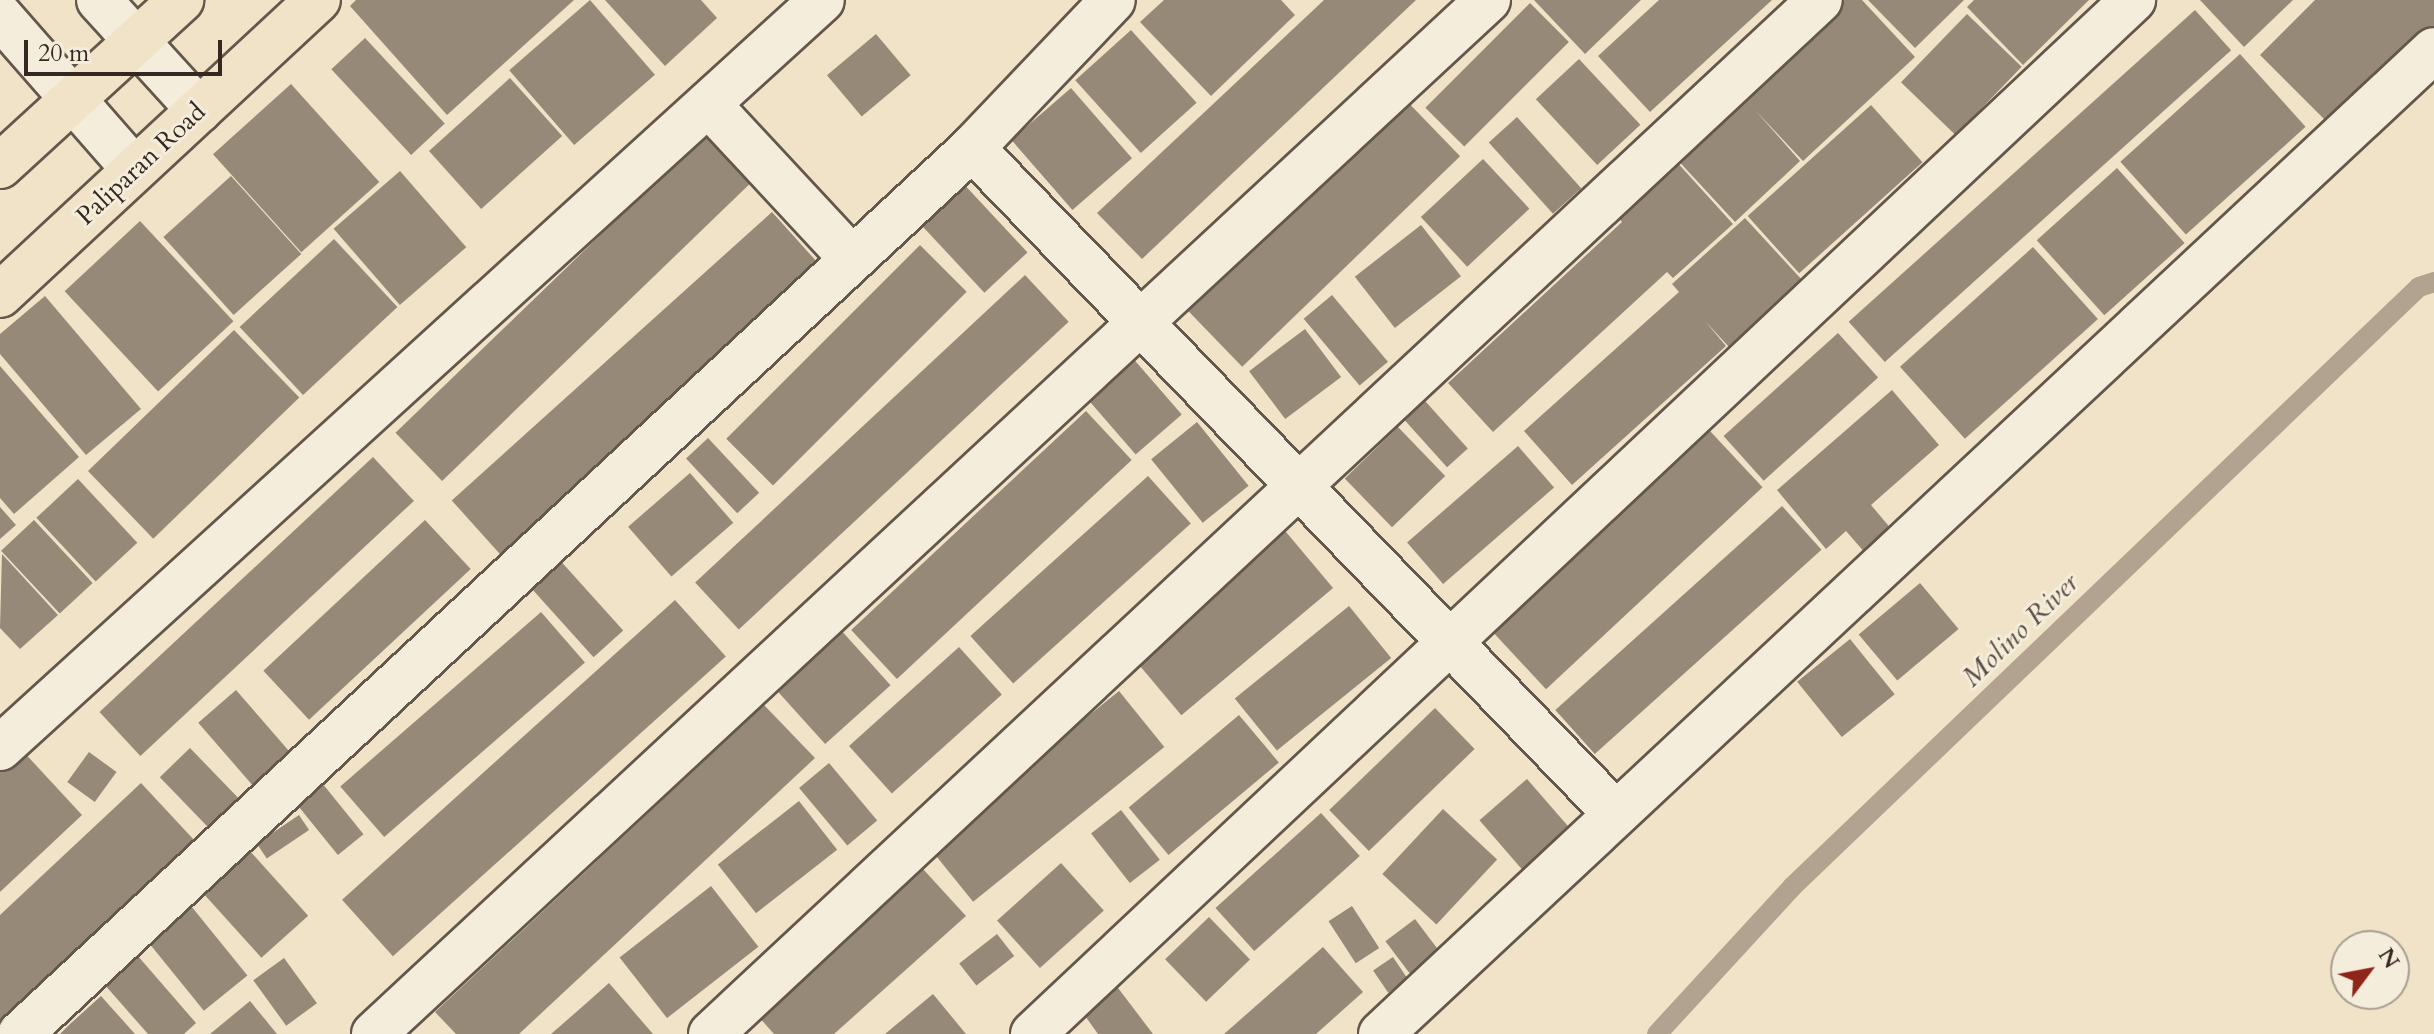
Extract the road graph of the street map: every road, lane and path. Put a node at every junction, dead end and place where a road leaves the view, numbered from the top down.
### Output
1 (99, 0) edge
2 (181, 0) edge
3 (318, 0) edge
4 (1488, 0) edge
5 (1820, 0) edge
6 (2133, 0) edge
7 (792, 9) edge
8 (1085, 9) edge
9 (0, 16) edge
10 (134, 42) junction
11 (2434, 50) edge
12 (71, 101) junction
13 (710, 106) junction
14 (199, 110) junction
15 (972, 148) junction
16 (0, 166) edge
17 (133, 168) junction
18 (852, 259) junction
19 (0, 295) edge
20 (1141, 322) junction
21 (1299, 486) junction
22 (1449, 643) junction
23 (0, 748) edge
24 (1616, 814) junction
25 (20, 1034) edge
26 (374, 1034) edge
27 (711, 1034) edge
28 (1033, 1034) edge
29 (1381, 1034) edge

1 - 10 street
2 - 10 main road
3 - 14 main road, Paliparan Road
4 - 20 street
5 - 21 street
6 - 22 street
7 - 13 street
8 - 15 street
9 - 12 street
10 - 12 main road
10 - 14 street
11 - 24 street
12 - 16 main road
12 - 17 street
13 - 18 street
13 - 23 street
14 - 17 main road, Paliparan Road
15 - 18 street
15 - 20 street
17 - 19 main road, Paliparan Road
18 - 25 street
20 - 21 street
20 - 26 street
21 - 22 street
21 - 27 street
22 - 24 street
22 - 28 street
24 - 29 street

